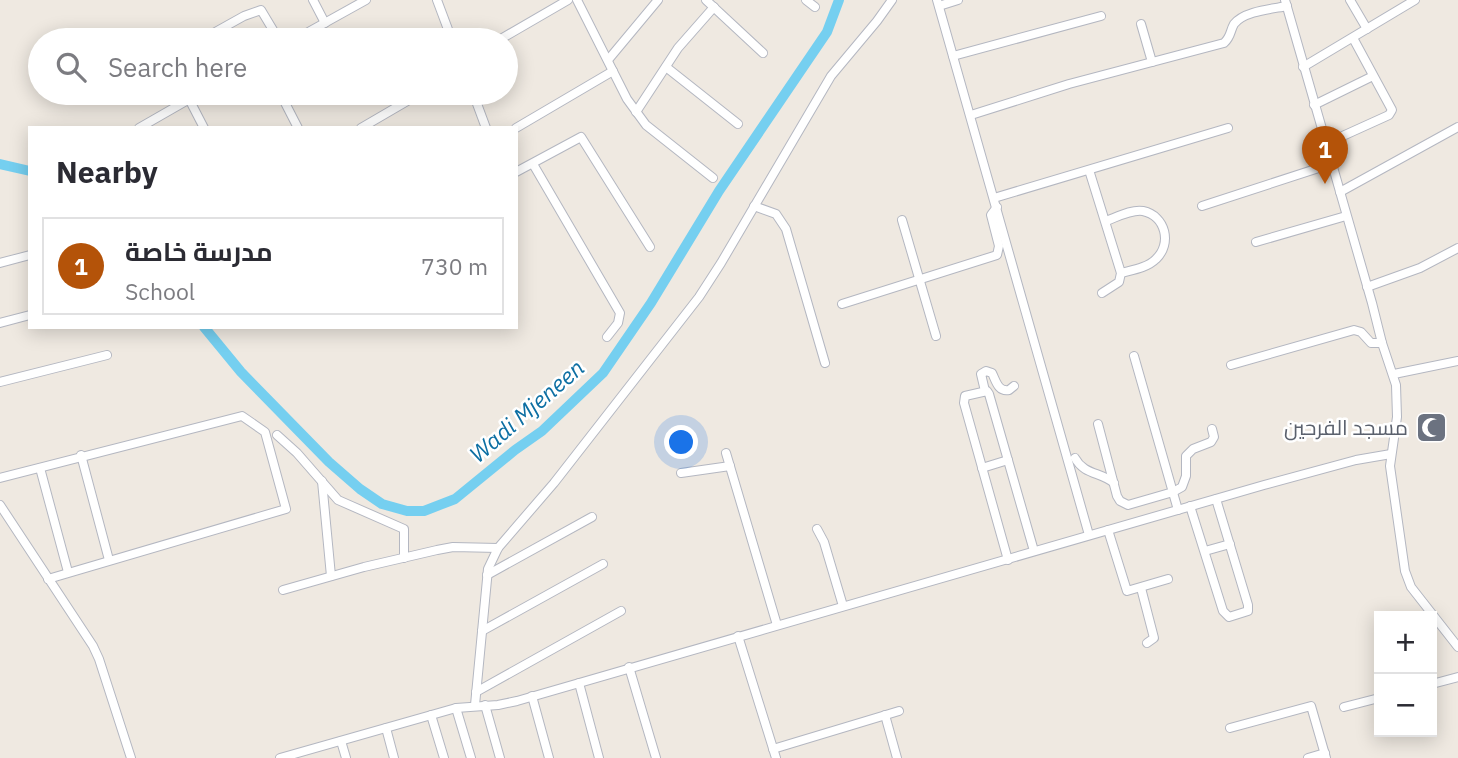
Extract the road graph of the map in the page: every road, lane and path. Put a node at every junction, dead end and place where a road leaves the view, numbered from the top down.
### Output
1 (313, 0) edge
2 (366, 0) edge
3 (438, 0) edge
4 (568, 0) edge
5 (577, 0) edge
6 (658, 0) edge
7 (706, 0) edge
8 (806, 0) edge
9 (892, 0) edge
10 (958, 0) edge
11 (1350, 0) edge
12 (1415, 0) edge
13 (938, 3) edge
14 (1286, 3) edge
15 (714, 7) junction
16 (815, 7) dead end
17 (1101, 16) dead end
18 (326, 23) junction
19 (1141, 24) dead end
20 (222, 28) edge
21 (272, 28) edge
22 (317, 28) edge
23 (447, 28) edge
24 (518, 29) edge
25 (1367, 29) junction
26 (1353, 38) junction
27 (763, 53) dead end
28 (953, 56) junction
29 (608, 60) junction
30 (1152, 62) junction
31 (666, 67) junction
32 (1303, 67) junction
33 (613, 71) junction
34 (1373, 76) junction
35 (181, 105) edge
36 (192, 105) edge
37 (286, 105) edge
38 (400, 105) edge
39 (477, 105) edge
40 (1314, 105) junction
41 (636, 112) junction
42 (971, 115) junction
43 (154, 124) edge
44 (738, 124) dead end
45 (203, 126) edge
46 (297, 126) edge
47 (363, 126) edge
48 (485, 126) edge
49 (518, 127) edge
50 (1458, 127) edge
51 (1228, 128) dead end
52 (1325, 144) junction
53 (533, 164) junction
54 (1331, 164) junction
55 (1089, 170) junction
56 (518, 171) edge
57 (712, 178) dead end
58 (1340, 192) junction
59 (994, 198) junction
60 (754, 206) junction
61 (1202, 206) dead end
62 (997, 207) junction
63 (1346, 216) junction
64 (902, 220) dead end
65 (1106, 221) junction
66 (1256, 242) dead end
67 (650, 247) dead end
68 (1458, 248) edge
69 (28, 256) edge
70 (0, 263) edge
71 (1121, 273) junction
72 (920, 280) junction
73 (1367, 287) junction
74 (1102, 292) dead end
75 (842, 304) dead end
76 (28, 316) edge
77 (0, 323) edge
78 (936, 336) dead end
79 (607, 337) dead end
80 (1381, 343) junction
81 (107, 355) dead end
82 (1134, 356) dead end
83 (1458, 361) edge
84 (825, 363) dead end
85 (1231, 365) dead end
86 (1394, 374) junction
87 (0, 382) edge
88 (1014, 386) dead end
89 (985, 391) junction
90 (1098, 424) dead end
91 (1212, 429) dead end
92 (277, 435) dead end
93 (726, 453) dead end
94 (1391, 454) junction
95 (82, 456) junction
96 (1075, 458) dead end
97 (1008, 460) junction
98 (730, 466) junction
99 (40, 468) junction
100 (982, 468) junction
101 (681, 473) dead end
102 (0, 478) edge
103 (322, 481) junction
104 (1114, 483) junction
105 (1173, 492) junction
106 (1216, 499) junction
107 (0, 505) edge
108 (1191, 506) junction
109 (1178, 510) junction
110 (592, 517) dead end
111 (817, 529) dead end
112 (1108, 530) junction
113 (1090, 535) junction
114 (1230, 544) junction
115 (498, 548) junction
116 (1034, 551) junction
117 (1205, 551) junction
118 (404, 558) junction
119 (109, 560) junction
120 (1008, 560) junction
121 (603, 564) dead end
122 (68, 572) junction
123 (487, 575) junction
124 (331, 576) junction
125 (48, 579) junction
126 (1168, 579) dead end
127 (1141, 588) junction
128 (282, 590) dead end
129 (843, 606) junction
130 (621, 611) dead end
131 (777, 625) junction
132 (482, 631) junction
133 (738, 636) junction
134 (1147, 643) dead end
135 (1458, 648) edge
136 (629, 667) junction
137 (1458, 677) edge
138 (579, 683) junction
139 (1437, 683) edge
140 (476, 692) junction
141 (532, 696) junction
142 (1374, 699) edge
143 (475, 705) junction
144 (485, 705) junction
145 (1344, 707) dead end
146 (456, 708) junction
147 (899, 711) dead end
148 (431, 715) junction
149 (885, 715) junction
150 (386, 728) junction
151 (1230, 728) dead end
152 (341, 741) junction
153 (774, 753) edge
154 (1326, 755) edge
155 (131, 758) edge
156 (280, 758) edge
157 (346, 758) edge
158 (394, 758) edge
159 (444, 758) edge
160 (471, 758) edge
161 (500, 758) edge
162 (549, 758) edge
163 (599, 758) edge
164 (656, 758) edge
165 (897, 758) edge
166 (1308, 758) edge

1 - 18 street
2 - 18 street
3 - 23 street
4 - 24 street
5 - 29 street
6 - 29 street
7 - 15 street
8 - 16 street
9 - 60 street
10 - 13 street
11 - 25 street
12 - 25 street
13 - 28 street
14 - 30 street
14 - 32 street
15 - 27 street
15 - 31 street
17 - 28 street
18 - 22 street
19 - 30 street
20 - 21 street
25 - 26 street
26 - 32 street
26 - 34 street
28 - 42 street
29 - 33 street
30 - 42 street
31 - 41 street
31 - 44 street
32 - 40 street
33 - 41 street
33 - 49 street
34 - 40 street
34 - 52 street
35 - 43 street
36 - 45 street
37 - 46 street
38 - 47 street
39 - 48 street
40 - 52 street
41 - 57 street
42 - 59 street
50 - 58 street
51 - 55 street
52 - 54 street
53 - 56 street
53 - 67 street
53 - 79 street
54 - 58 street
54 - 61 street
55 - 59 street
55 - 65 street
58 - 63 street
59 - 62 street
60 - 84 street
60 - 115 street
62 - 72 street
62 - 113 street
63 - 66 street
63 - 73 street
64 - 72 street
65 - 71 street
65 - 71 street
68 - 73 street
69 - 70 street
71 - 74 street
72 - 75 street
72 - 78 street
73 - 80 street
76 - 77 street
80 - 85 street
80 - 86 street
81 - 87 street
82 - 105 street
83 - 86 street
86 - 94 street
88 - 89 street
89 - 97 street
89 - 100 street
90 - 104 street
91 - 105 street
92 - 103 street
93 - 98 street
94 - 106 street
94 - 135 street
95 - 99 street
95 - 119 street
95 - 119 street
96 - 104 street
97 - 100 street
97 - 116 street
98 - 101 street
98 - 131 street
99 - 102 street
99 - 122 street
100 - 120 street
103 - 118 street
103 - 124 street
104 - 105 street
105 - 109 street
106 - 108 street
106 - 114 street
107 - 125 street
108 - 109 street
108 - 117 street
109 - 112 street
110 - 123 street
111 - 129 street
112 - 113 street
112 - 127 street
113 - 116 street
114 - 117 street
114 - 117 street
115 - 118 street
115 - 123 street
116 - 120 street
118 - 124 street
119 - 122 street
120 - 129 street
121 - 132 street
122 - 125 street
123 - 132 street
124 - 128 street
125 - 155 street
126 - 127 street
127 - 134 street
129 - 131 street
130 - 140 street
131 - 133 street
132 - 140 street
133 - 136 street
133 - 153 street
136 - 138 street
136 - 164 street
137 - 139 street
138 - 141 street
138 - 163 street
140 - 143 street
141 - 144 street
141 - 162 street
142 - 145 street
143 - 144 street
143 - 146 street
144 - 161 street
146 - 148 street
146 - 160 street
147 - 149 street
148 - 150 street
148 - 159 street
149 - 153 street
149 - 165 street
150 - 152 street
150 - 158 street
151 - 154 street
152 - 156 street
152 - 157 street
154 - 166 street

